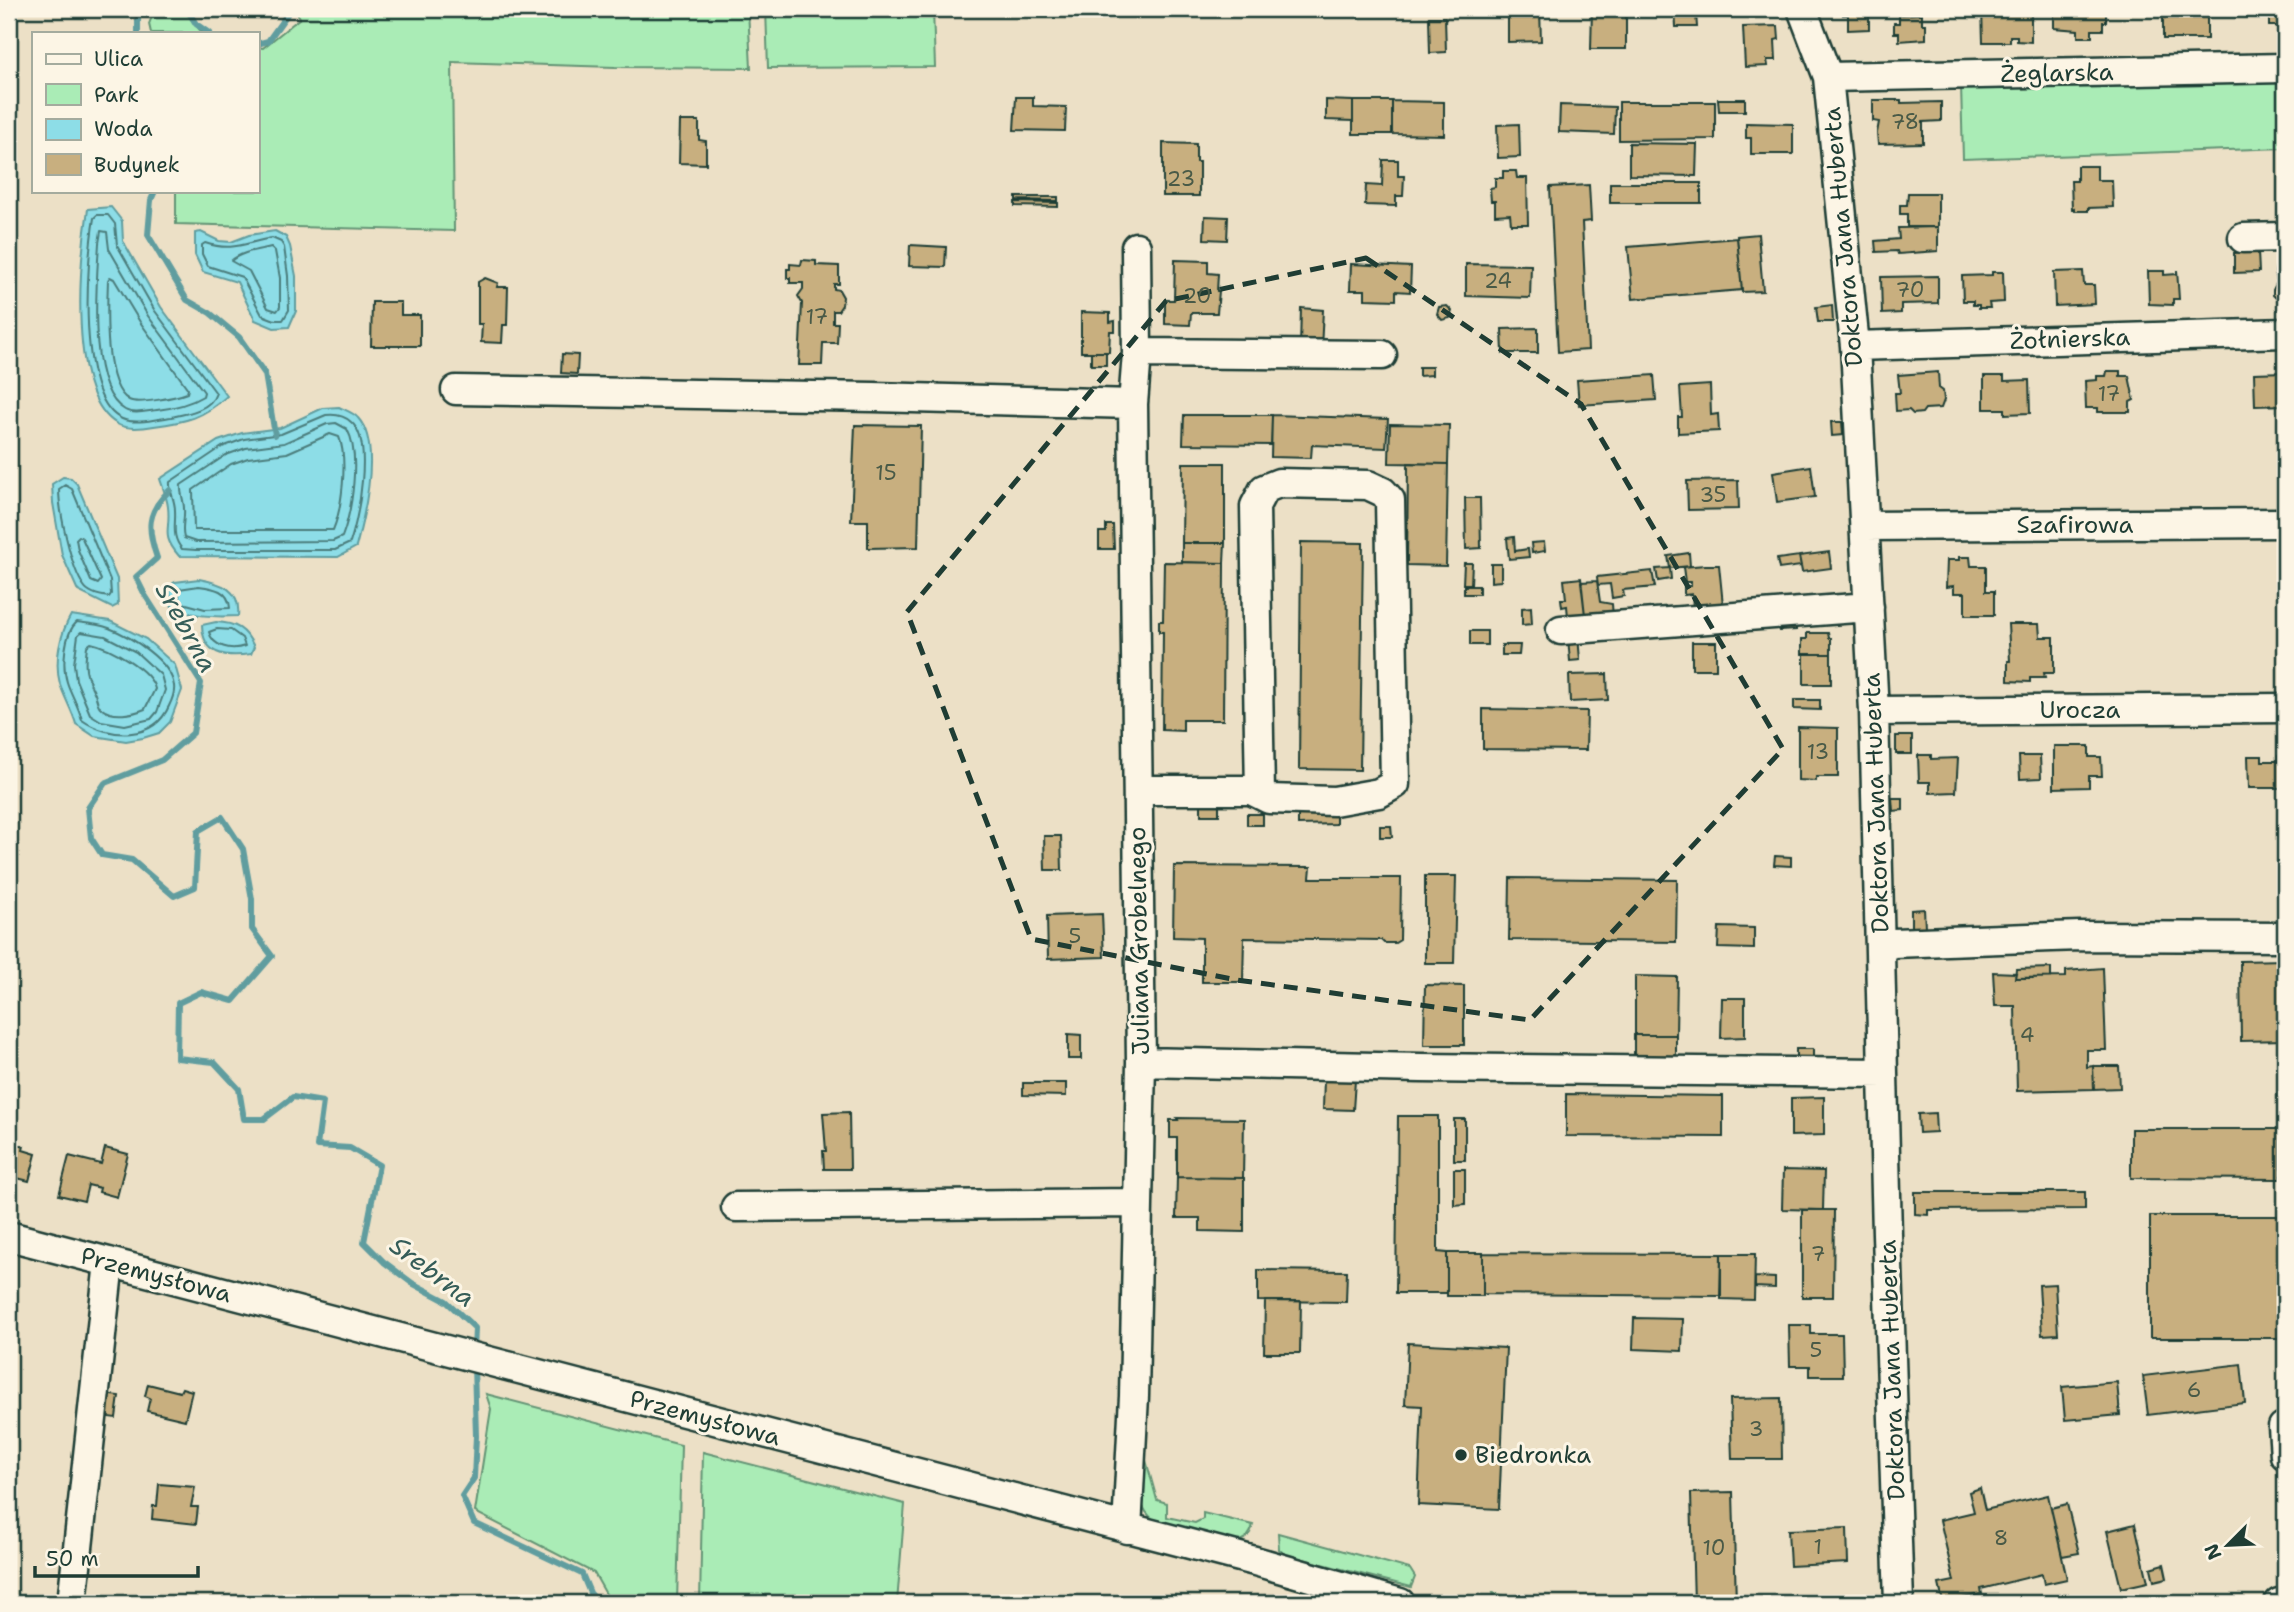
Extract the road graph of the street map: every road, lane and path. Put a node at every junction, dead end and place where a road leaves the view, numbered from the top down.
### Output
1 (1802, 9) edge
2 (2285, 68) edge
3 (1828, 77) junction
4 (2285, 237) edge
5 (2243, 238) dead end
6 (1136, 247) dead end
7 (2285, 333) edge
8 (1855, 346) junction
9 (1137, 353) junction
10 (1382, 355) dead end
11 (456, 390) dead end
12 (1133, 404) junction
13 (2285, 523) edge
14 (1865, 526) junction
15 (1869, 607) junction
16 (1561, 630) dead end
17 (2285, 708) edge
18 (1874, 711) junction
19 (1138, 790) junction
20 (1259, 794) junction
21 (2285, 937) edge
22 (1881, 948) junction
23 (1141, 1062) junction
24 (1883, 1073) junction
25 (1137, 1203) junction
26 (736, 1207) dead end
27 (9, 1236) edge
28 (109, 1262) junction
29 (2285, 1427) edge
30 (2285, 1455) edge
31 (1127, 1529) junction
32 (2285, 1602) edge
33 (72, 1603) edge
34 (1400, 1603) edge
35 (1899, 1603) edge
36 (2278, 1603) edge

1 - 3 street, Doktora Jana Huberta
2 - 3 street, Żeglarska
3 - 8 street, Doktora Jana Huberta
4 - 5 street
6 - 9 street, Juliana Grobelnego
7 - 8 street, Żołnierska
8 - 14 street, Doktora Jana Huberta
9 - 10 street
9 - 12 street, Juliana Grobelnego
11 - 12 street
12 - 19 street, Juliana Grobelnego
13 - 14 street, Szafirowa
14 - 15 street, Doktora Jana Huberta
15 - 16 street
15 - 18 street, Doktora Jana Huberta
17 - 18 street, Urocza
18 - 22 street, Doktora Jana Huberta
19 - 20 street
19 - 23 street, Juliana Grobelnego
20 - 20 street
21 - 22 street
22 - 24 street, Doktora Jana Huberta
23 - 24 street
23 - 25 street, Juliana Grobelnego
24 - 35 street, Doktora Jana Huberta
25 - 26 street
25 - 31 street, Juliana Grobelnego
27 - 28 street, Przemysłowa
28 - 31 street, Przemysłowa
28 - 33 street
29 - 30 street
31 - 34 street, Przemysłowa
32 - 36 street

